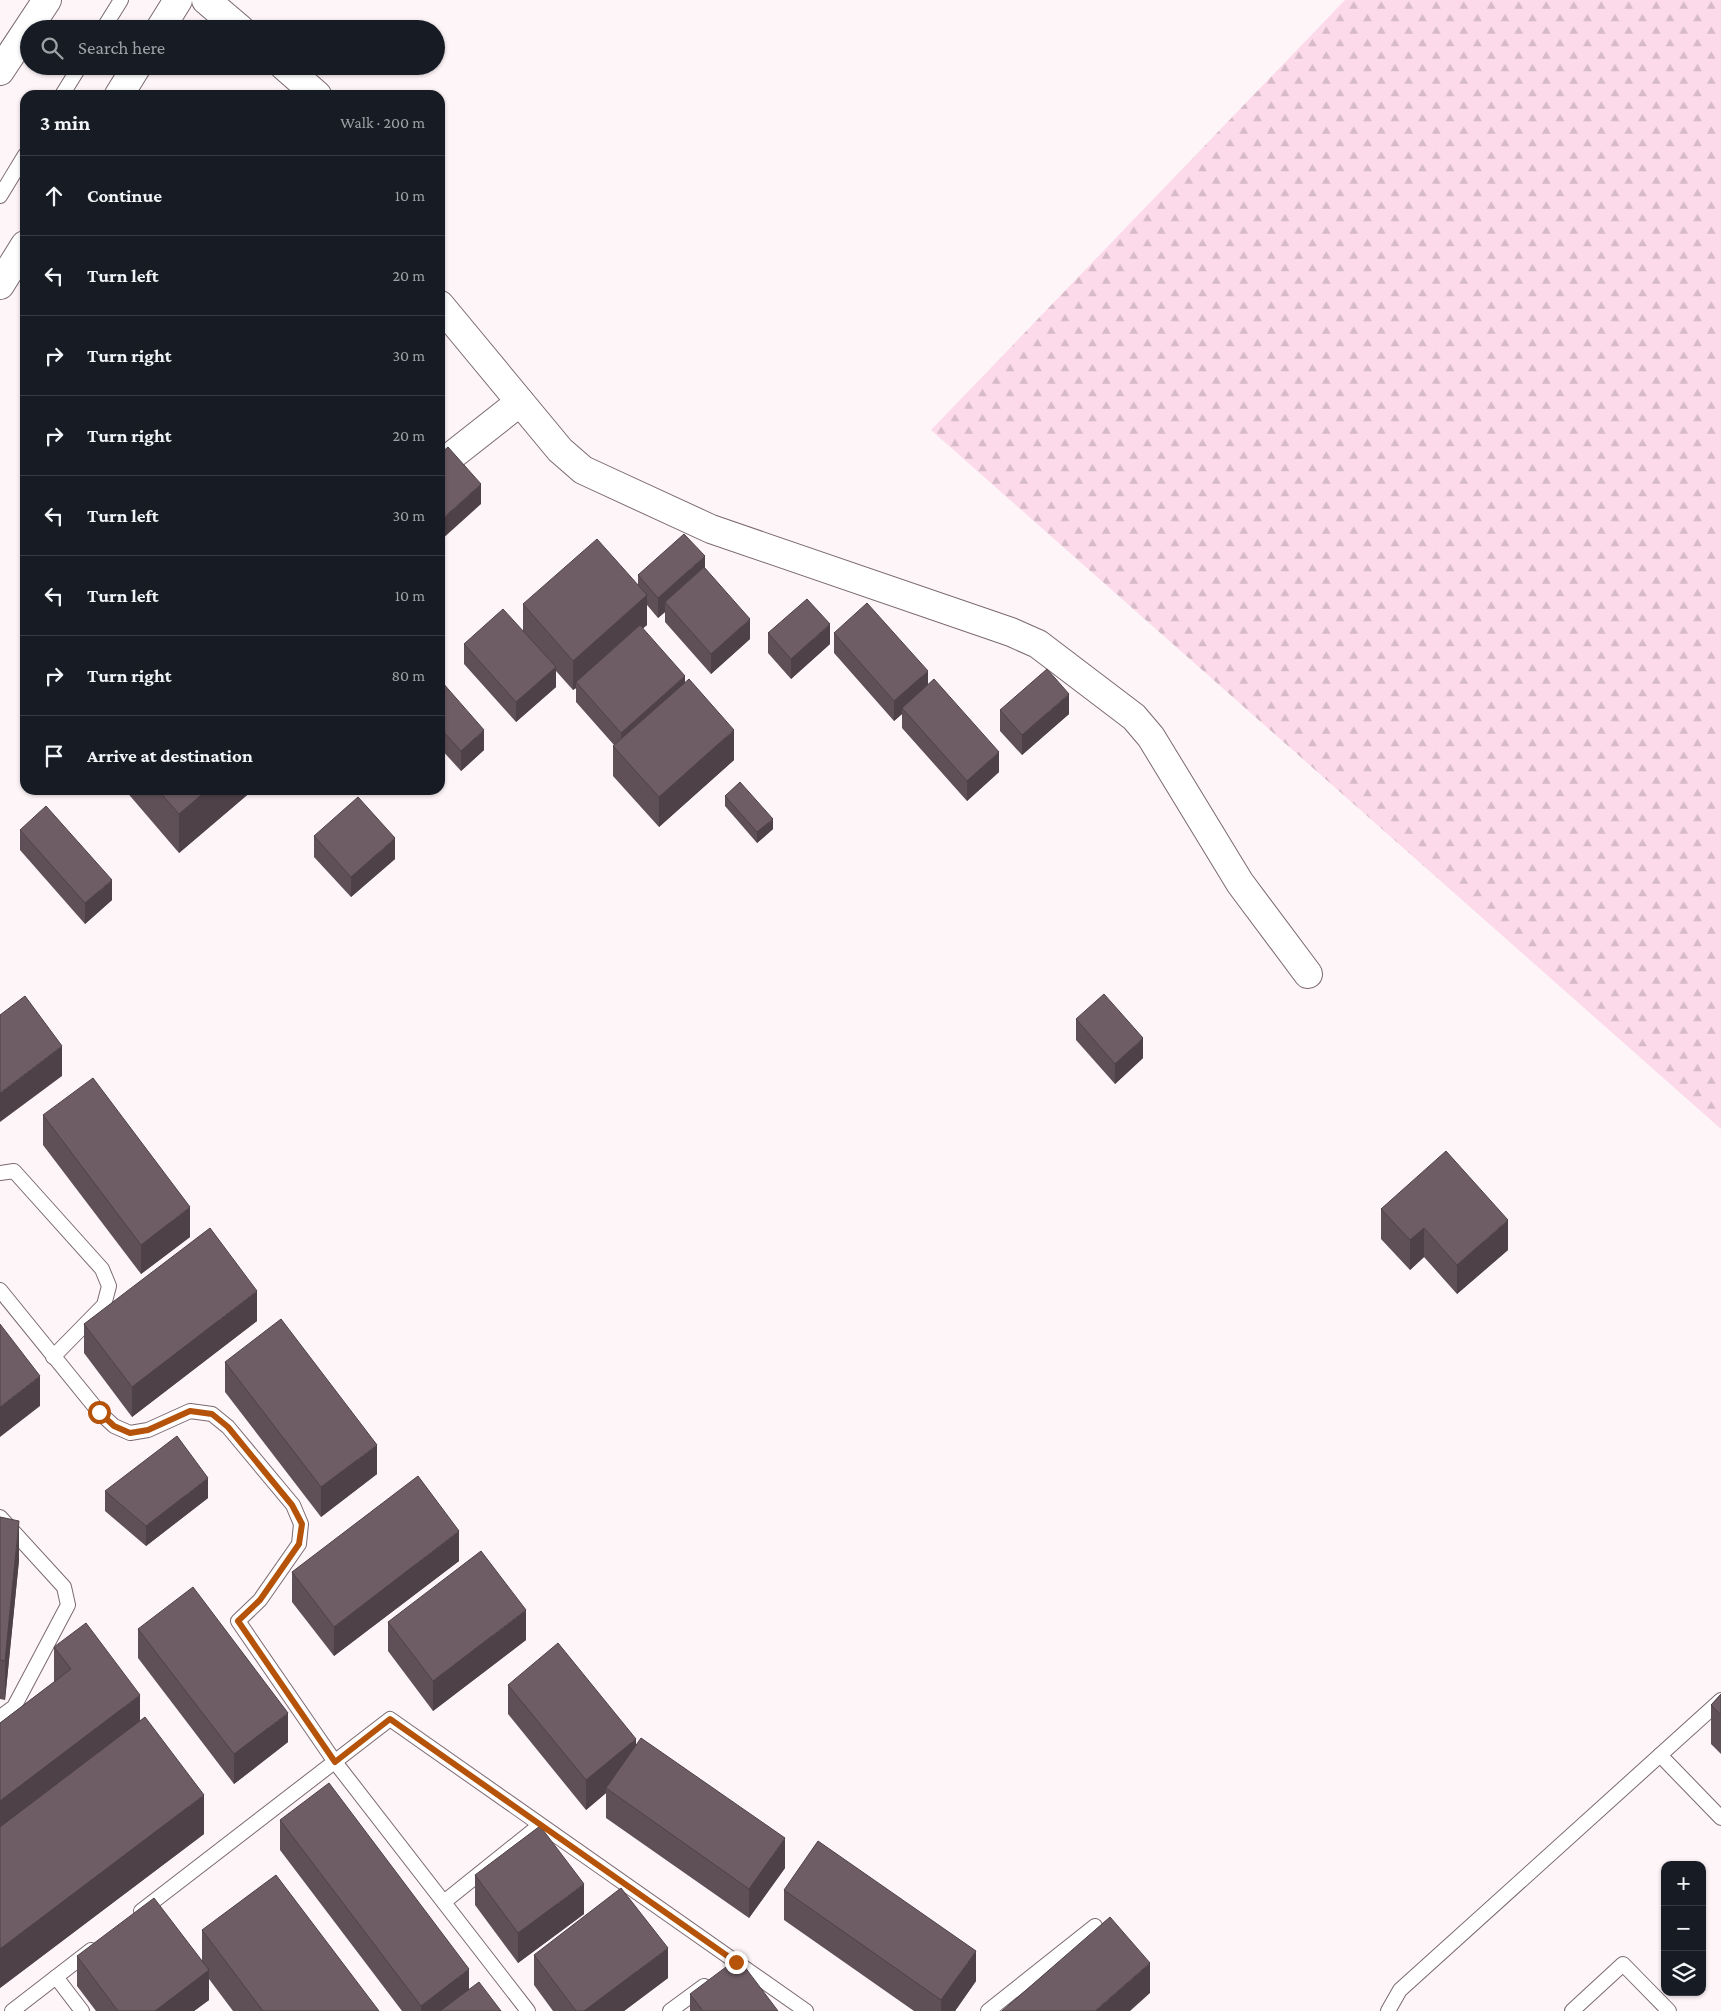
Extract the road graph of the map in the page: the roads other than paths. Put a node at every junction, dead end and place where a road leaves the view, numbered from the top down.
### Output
1 (46, 0) edge
2 (121, 0) edge
3 (178, 0) edge
4 (206, 0) edge
5 (33, 20) edge
6 (109, 20) edge
7 (166, 20) edge
8 (229, 20) edge
9 (20, 41) edge
10 (0, 72) edge
11 (74, 75) edge
12 (131, 75) edge
13 (295, 75) edge
14 (65, 90) edge
15 (121, 90) edge
16 (312, 90) edge
17 (20, 163) edge
18 (0, 196) edge
19 (20, 252) edge
20 (0, 285) edge
21 (445, 311) edge
22 (520, 402) junction
23 (445, 462) edge
24 (1308, 974) dead end
25 (0, 1173) edge
26 (0, 1290) edge
27 (53, 1357) junction
28 (0, 1517) edge
29 (1721, 1700) edge
30 (0, 1717) edge
31 (1660, 1755) junction
32 (335, 1762) junction
33 (1721, 1818) edge
34 (540, 1825) junction
35 (444, 1902) junction
36 (134, 1917) edge
37 (1095, 1926) dead end
38 (103, 1941) edge
39 (736, 1962) junction
40 (56, 1977) junction
41 (12, 2011) edge
42 (82, 2011) edge
43 (528, 2011) edge
44 (670, 2011) edge
45 (806, 2011) edge
46 (988, 2011) edge
47 (1388, 2011) edge
48 (1572, 2011) edge
49 (1669, 2011) edge

1 - 5 street
2 - 6 lane
3 - 7 street
4 - 8 street
9 - 10 street
11 - 14 lane
12 - 15 street
13 - 16 street
17 - 18 lane
19 - 20 street
21 - 22 street
22 - 23 street
22 - 24 street
25 - 27 lane
26 - 27 lane
27 - 32 lane
28 - 30 lane
29 - 31 lane
31 - 33 lane
31 - 47 lane
32 - 34 lane
32 - 35 lane
32 - 36 lane
34 - 35 lane
34 - 39 lane
35 - 43 lane
37 - 46 lane
38 - 40 lane
39 - 44 lane
39 - 45 lane
40 - 41 lane
40 - 42 lane
48 - 49 lane

